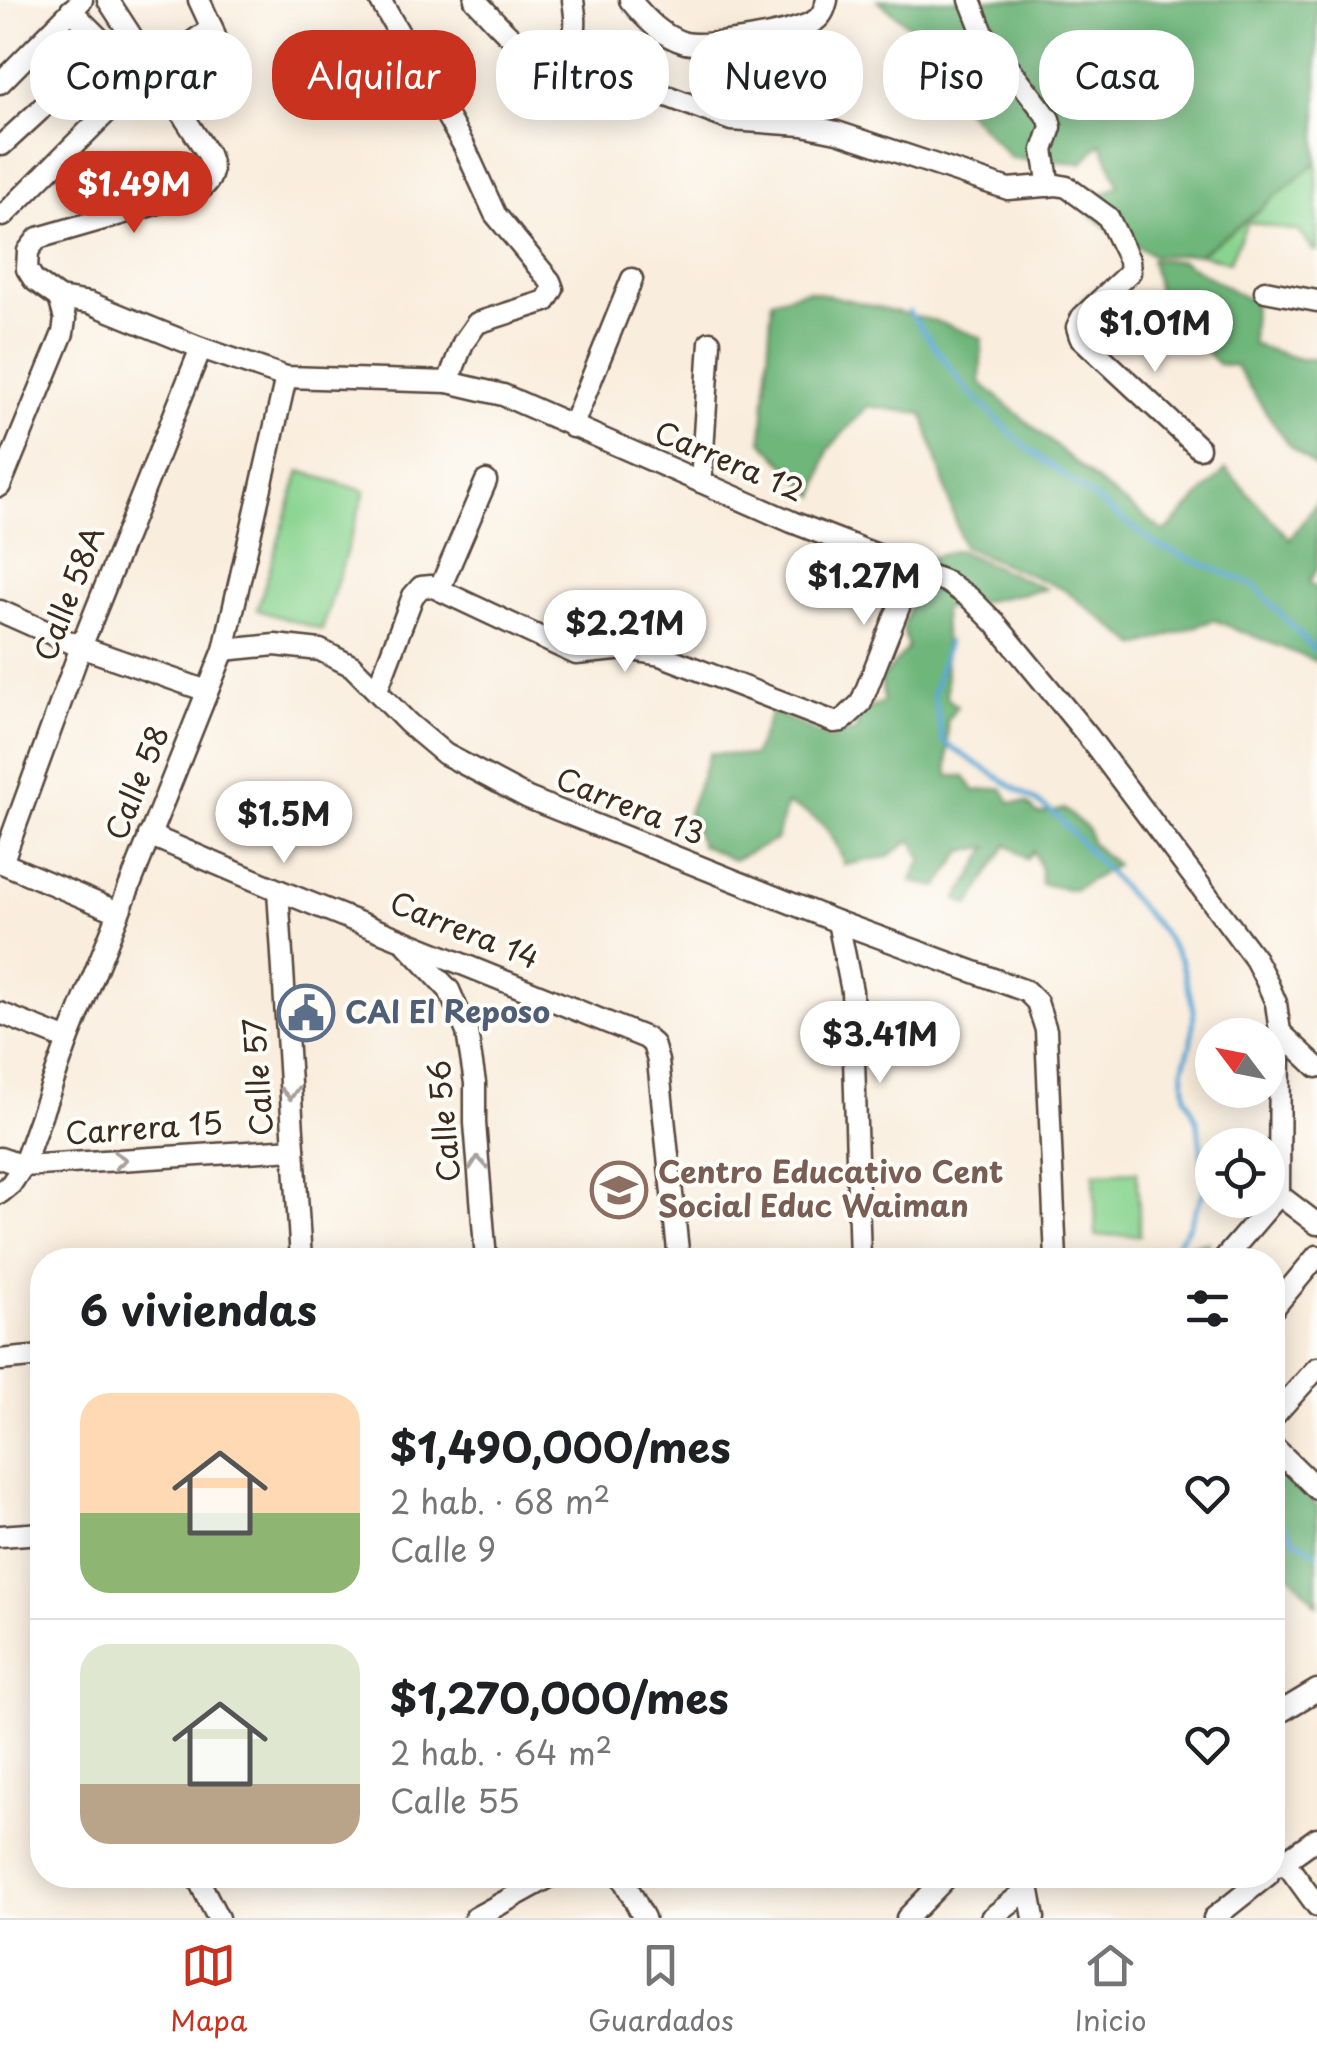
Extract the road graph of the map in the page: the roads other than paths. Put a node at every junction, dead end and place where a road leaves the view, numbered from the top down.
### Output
1 (199, 0) edge
2 (380, 0) edge
3 (476, 0) edge
4 (573, 0) edge
5 (630, 0) edge
6 (828, 0) edge
7 (970, 0) edge
8 (112, 4) edge
9 (76, 5) edge
10 (212, 28) joint
11 (129, 30) edge
12 (209, 30) edge
13 (509, 30) edge
14 (576, 30) edge
15 (0, 83) edge
16 (669, 97) edge
17 (186, 120) edge
18 (2, 145) edge
19 (1050, 186) junction
20 (3, 216) dead end
21 (632, 279) dead end
22 (1265, 292) dead end
23 (58, 298) junction
24 (1317, 301) edge
25 (710, 342) dead end
26 (200, 348) junction
27 (286, 377) junction
28 (448, 382) junction
29 (572, 427) junction
30 (1199, 448) dead end
31 (486, 481) dead end
32 (701, 482) junction
33 (0, 486) edge
34 (914, 568) junction
35 (440, 588) junction
36 (0, 611) edge
37 (81, 646) junction
38 (224, 650) junction
39 (377, 690) junction
40 (206, 692) junction
41 (150, 835) junction
42 (1, 863) edge
43 (278, 890) junction
44 (118, 912) junction
45 (838, 922) junction
46 (402, 939) junction
47 (0, 1013) edge
48 (1278, 1018) edge
49 (1285, 1037) edge
50 (68, 1040) junction
51 (1317, 1067) edge
52 (294, 1149) junction
53 (0, 1158) edge
54 (23, 1166) junction
55 (0, 1193) edge
56 (1285, 1200) edge
57 (1259, 1218) edge
58 (1317, 1224) edge
59 (300, 1248) edge
60 (485, 1248) edge
61 (678, 1248) edge
62 (860, 1248) edge
63 (1055, 1248) edge
64 (1233, 1248) edge
65 (1317, 1256) edge
66 (1285, 1294) edge
67 (30, 1357) edge
68 (0, 1360) edge
69 (1317, 1368) edge
70 (1285, 1404) edge
71 (1285, 1457) edge
72 (1317, 1489) edge
73 (30, 1534) edge
74 (0, 1536) edge
75 (1317, 1690) edge
76 (1285, 1710) edge
77 (1317, 1838) edge
78 (1285, 1856) edge
79 (1285, 1873) edge
80 (203, 1888) edge
81 (529, 1888) edge
82 (628, 1888) edge
83 (936, 1888) edge
84 (1021, 1888) edge
85 (1028, 1888) edge
86 (1251, 1888) edge
87 (1246, 1894) junction
88 (1317, 1906) edge
89 (218, 1918) edge
90 (475, 1918) edge
91 (644, 1918) edge
92 (907, 1918) edge
93 (990, 1918) edge
94 (1034, 1918) edge
95 (1214, 1918) edge
96 (1252, 1918) edge

1 - 10 street
2 - 28 street
3 - 13 street
4 - 14 street
5 - 6 street
7 - 19 street
8 - 11 street
8 - 20 street
9 - 15 street
9 - 18 street
10 - 12 street
16 - 19 street
17 - 23 street
19 - 30 street
21 - 29 street
22 - 24 street
23 - 26 street, Carrera 12
23 - 33 street
25 - 32 street
26 - 27 street, Carrera 12
26 - 37 street, Calle 58A
27 - 28 street, Carrera 12
27 - 38 street, Calle 58
28 - 29 street, Carrera 12
29 - 32 street, Carrera 12
31 - 35 street
32 - 34 street, Carrera 12
34 - 35 street
34 - 48 street, Carrera 12
35 - 39 street
36 - 37 street
37 - 40 street
37 - 42 street, Calle 58A
38 - 39 street, Carrera 13
38 - 40 street, Calle 58
39 - 45 street, Carrera 13
40 - 41 street, Calle 58
41 - 43 street, Carrera 14
41 - 44 street, Calle 58
42 - 44 street
43 - 46 street, Carrera 14
43 -> 52 street, Calle 57
44 - 50 street, Calle 58
45 - 62 street
45 - 63 street, Carrera 13
60 -> 46 street, Calle 56
46 - 61 street, Carrera 14
47 - 50 street
49 - 51 street
50 - 54 street, Calle 58
54 -> 52 street, Carrera 15
52 - 59 street, Calle 57
53 - 54 street, Carrera 15
54 - 55 street, Calle 58
56 - 58 street
57 - 64 street
65 - 66 street
67 - 68 street
69 - 70 street
71 - 72 street
73 - 74 street
75 - 76 street
77 - 78 street
79 - 88 street
80 - 89 street
81 - 90 street
82 - 91 street
83 - 92 street
84 - 93 street
85 - 94 street
86 - 87 street
87 - 95 street
87 - 96 street

